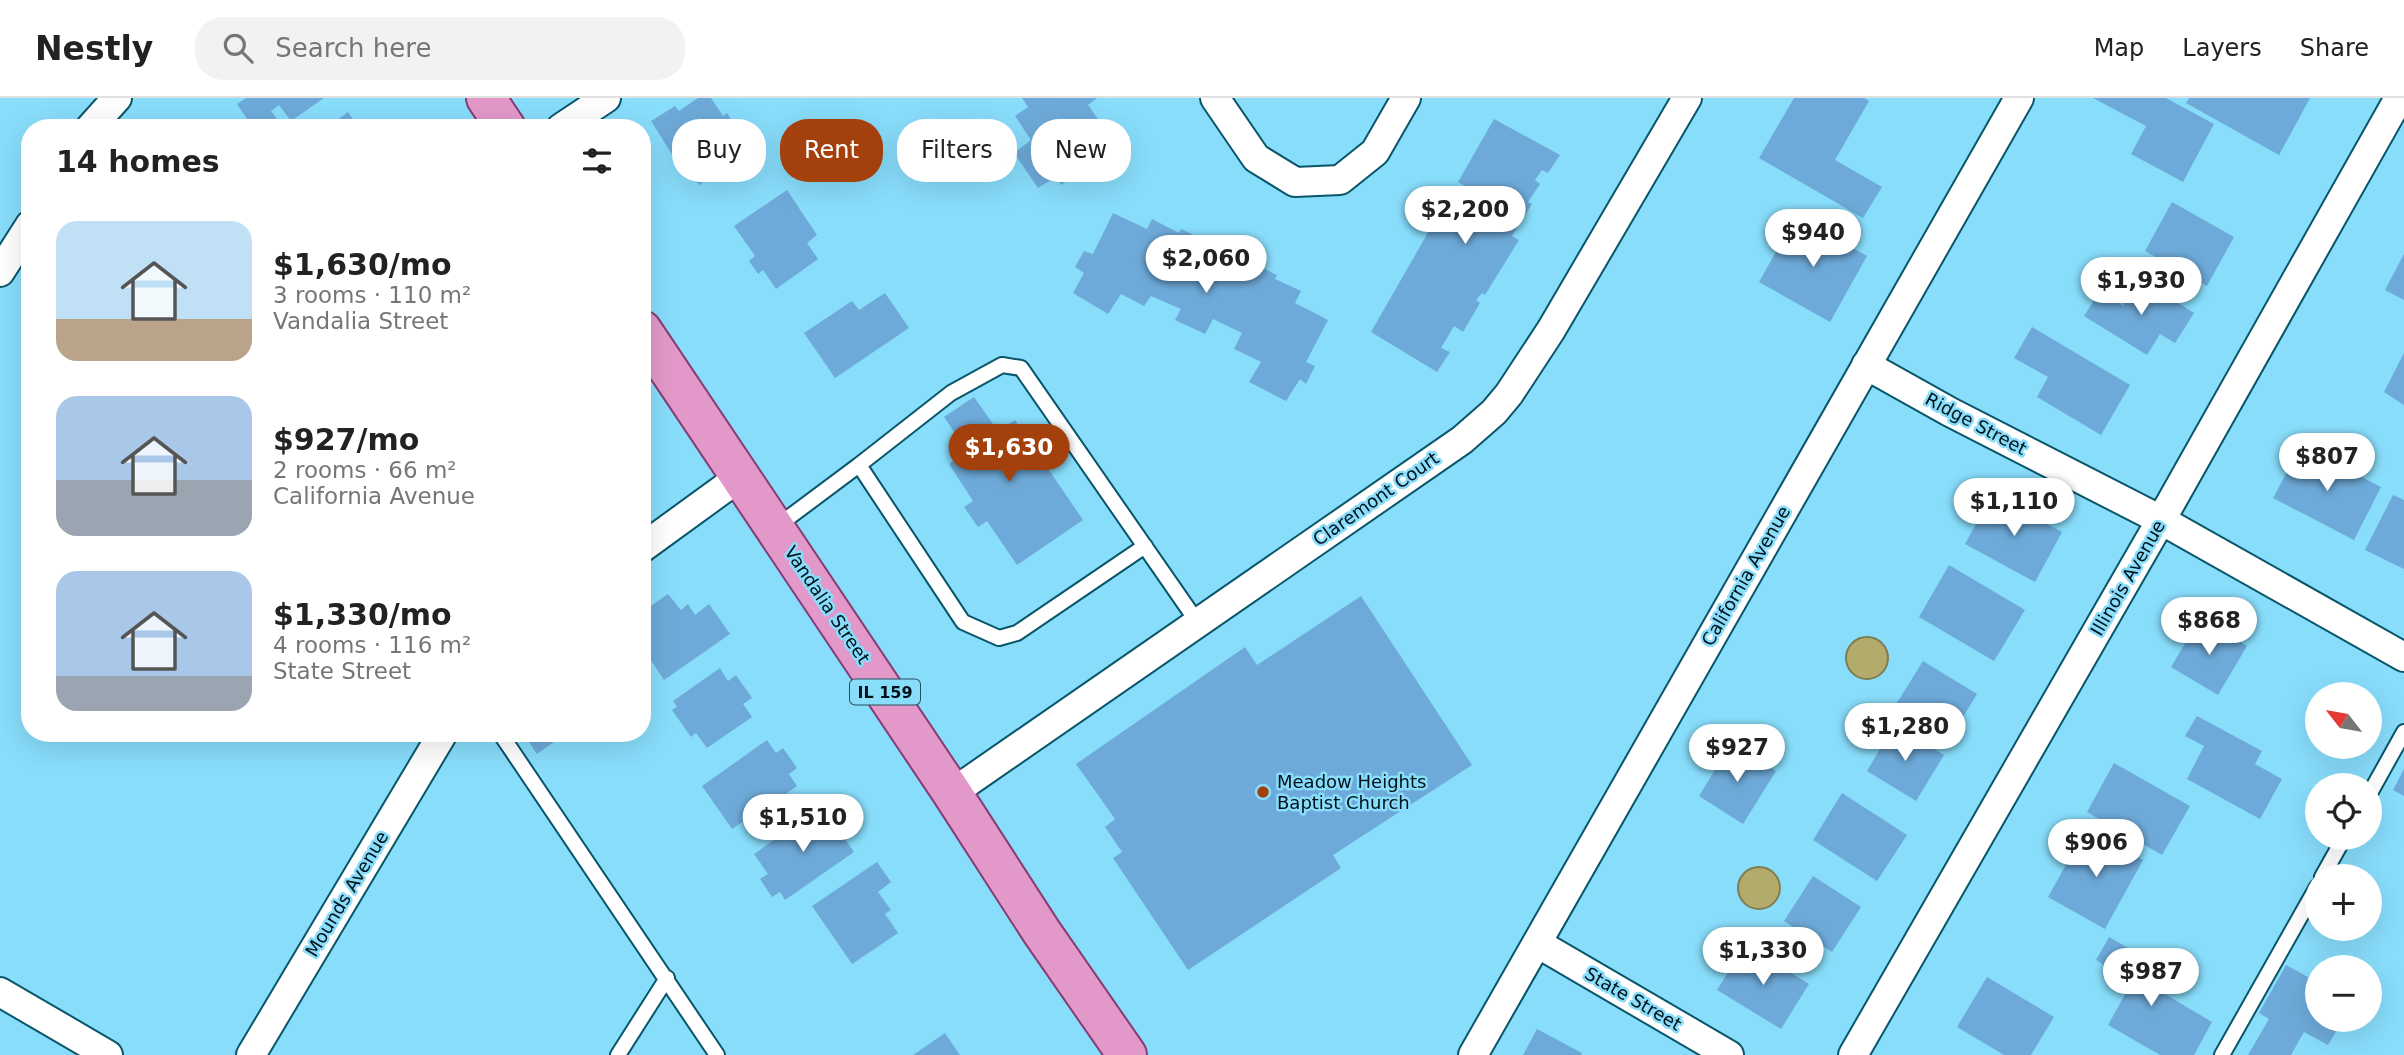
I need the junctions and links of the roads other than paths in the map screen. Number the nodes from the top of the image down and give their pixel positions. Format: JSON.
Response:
{"nodes":[{"id":1,"x":117,"y":98,"type":"edge"},
{"id":2,"x":485,"y":98,"type":"edge"},
{"id":3,"x":606,"y":98,"type":"edge"},
{"id":4,"x":1215,"y":98,"type":"edge"},
{"id":5,"x":1406,"y":98,"type":"edge"},
{"id":6,"x":1687,"y":98,"type":"edge"},
{"id":7,"x":2019,"y":98,"type":"edge"},
{"id":8,"x":2399,"y":98,"type":"edge"},
{"id":9,"x":98,"y":119,"type":"edge"},
{"id":10,"x":500,"y":119,"type":"edge"},
{"id":11,"x":574,"y":119,"type":"edge"},
{"id":12,"x":21,"y":239,"type":"edge"},
{"id":13,"x":0,"y":272,"type":"edge"},
{"id":14,"x":651,"y":343,"type":"edge"},
{"id":15,"x":1866,"y":365,"type":"junction"},
{"id":16,"x":859,"y":465,"type":"junction"},
{"id":17,"x":741,"y":476,"type":"junction"},
{"id":18,"x":2161,"y":520,"type":"junction"},
{"id":19,"x":775,"y":528,"type":"junction"},
{"id":20,"x":651,"y":541,"type":"edge"},
{"id":21,"x":1144,"y":546,"type":"junction"},
{"id":22,"x":1198,"y":623,"type":"junction"},
{"id":23,"x":2404,"y":657,"type":"edge"},
{"id":24,"x":2404,"y":732,"type":"edge"},
{"id":25,"x":438,"y":742,"type":"edge"},
{"id":26,"x":506,"y":742,"type":"edge"},
{"id":27,"x":2381,"y":773,"type":"edge"},
{"id":28,"x":952,"y":793,"type":"junction"},
{"id":29,"x":2305,"y":908,"type":"edge"},
{"id":30,"x":1537,"y":943,"type":"junction"},
{"id":31,"x":667,"y":978,"type":"junction"},
{"id":32,"x":0,"y":992,"type":"edge"},
{"id":33,"x":108,"y":1055,"type":"edge"},
{"id":34,"x":251,"y":1055,"type":"edge"},
{"id":35,"x":618,"y":1055,"type":"edge"},
{"id":36,"x":717,"y":1055,"type":"edge"},
{"id":37,"x":1127,"y":1055,"type":"edge"},
{"id":38,"x":1474,"y":1055,"type":"edge"},
{"id":39,"x":1729,"y":1055,"type":"edge"},
{"id":40,"x":1853,"y":1055,"type":"edge"},
{"id":41,"x":2222,"y":1055,"type":"edge"}],
"edges":[{"from":1,"to":9,"type":"street"},
{"from":2,"to":10,"type":"main road"},
{"from":3,"to":11,"type":"street"},
{"from":4,"to":5,"type":"street"},
{"from":6,"to":22,"type":"street","name":"Claremont Court"},
{"from":7,"to":15,"type":"street","name":"California Avenue"},
{"from":8,"to":18,"type":"street","name":"Illinois Avenue"},
{"from":12,"to":13,"type":"street"},
{"from":14,"to":17,"type":"main road","name":"Vandalia Street","number":"IL 159"},
{"from":15,"to":18,"type":"street","name":"Ridge Street"},
{"from":15,"to":30,"type":"street","name":"California Avenue"},
{"from":16,"to":19,"type":"lane"},
{"from":16,"to":21,"type":"lane"},
{"from":16,"to":21,"type":"lane"},
{"from":17,"to":19,"type":"main road","name":"Vandalia Street","number":"IL 159"},
{"from":17,"to":20,"type":"street"},
{"from":18,"to":23,"type":"street","name":"Ridge Street"},
{"from":18,"to":40,"type":"street","name":"Illinois Avenue"},
{"from":19,"to":28,"type":"main road","name":"Vandalia Street","number":"IL 159"},
{"from":21,"to":22,"type":"lane"},
{"from":22,"to":28,"type":"street","name":"Claremont Court"},
{"from":24,"to":27,"type":"lane"},
{"from":25,"to":34,"type":"street","name":"Mounds Avenue"},
{"from":26,"to":31,"type":"lane"},
{"from":28,"to":37,"type":"main road","name":"Vandalia Street","number":"IL 159"},
{"from":29,"to":41,"type":"lane"},
{"from":30,"to":38,"type":"street","name":"California Avenue"},
{"from":30,"to":39,"type":"street","name":"State Street"},
{"from":31,"to":35,"type":"lane"},
{"from":31,"to":36,"type":"lane"},
{"from":32,"to":33,"type":"street"}]}
